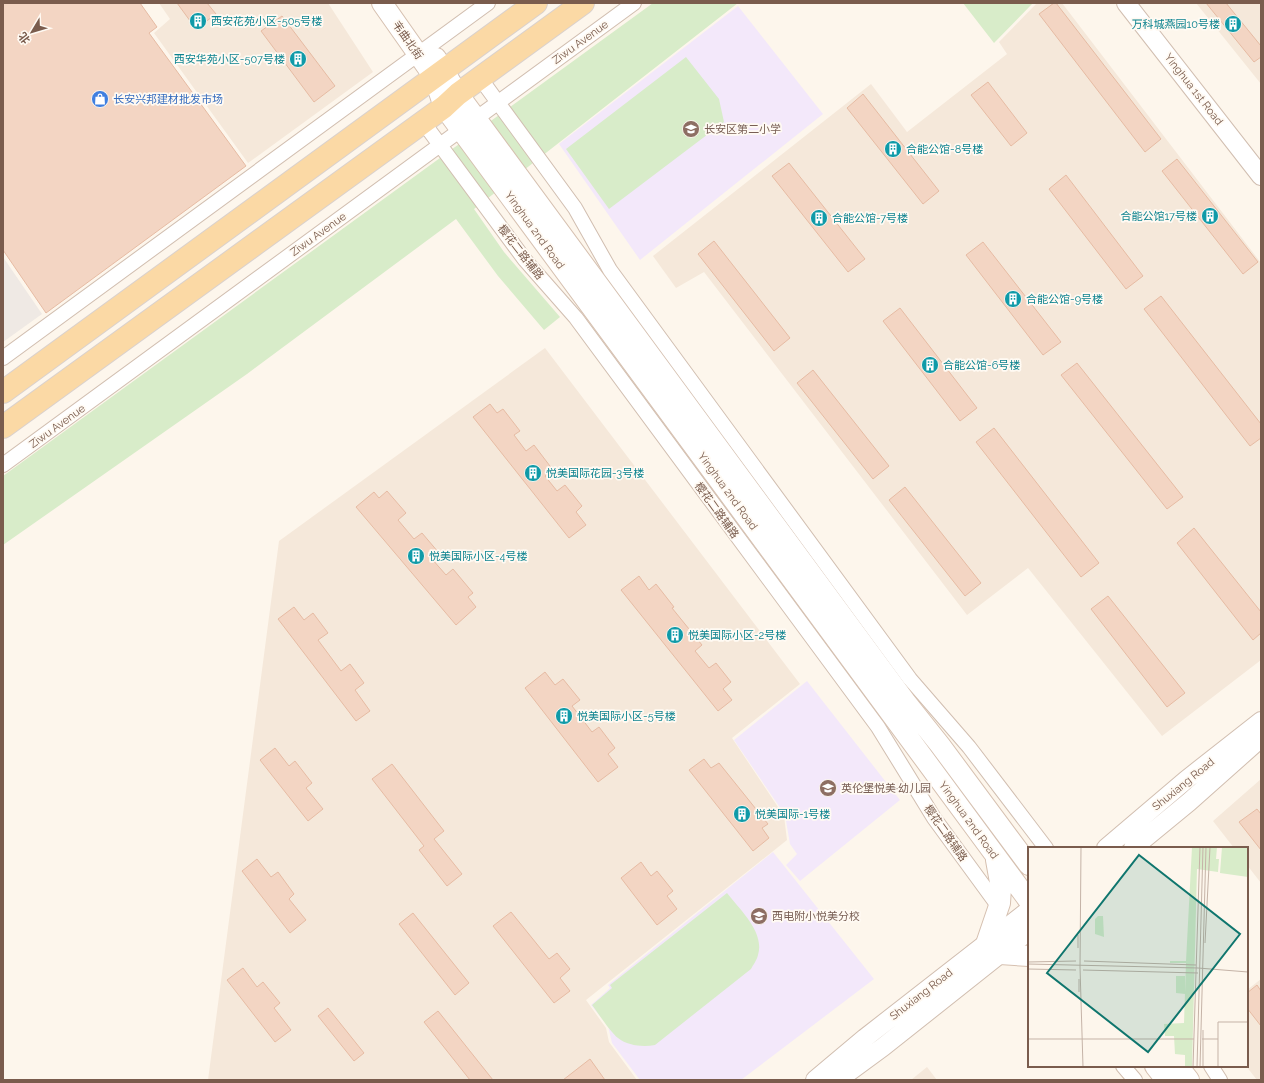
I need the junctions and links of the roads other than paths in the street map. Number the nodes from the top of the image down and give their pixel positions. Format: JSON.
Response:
{"nodes":[{"id":1,"x":382,"y":3,"type":"edge"},
{"id":2,"x":398,"y":3,"type":"edge"},
{"id":3,"x":488,"y":3,"type":"edge"},
{"id":4,"x":536,"y":3,"type":"edge"},
{"id":5,"x":584,"y":3,"type":"edge"},
{"id":6,"x":634,"y":3,"type":"edge"},
{"id":7,"x":1126,"y":3,"type":"edge"},
{"id":8,"x":423,"y":51,"type":"junction"},
{"id":9,"x":439,"y":74,"type":"junction"},
{"id":10,"x":480,"y":78,"type":"junction"},
{"id":11,"x":451,"y":100,"type":"junction"},
{"id":12,"x":498,"y":102,"type":"junction"},
{"id":13,"x":423,"y":122,"type":"junction"},
{"id":14,"x":468,"y":124,"type":"junction"},
{"id":15,"x":440,"y":144,"type":"junction"},
{"id":16,"x":1261,"y":176,"type":"edge"},
{"id":17,"x":3,"y":358,"type":"edge"},
{"id":18,"x":3,"y":392,"type":"edge"},
{"id":19,"x":3,"y":427,"type":"edge"},
{"id":20,"x":3,"y":465,"type":"edge"},
{"id":21,"x":1261,"y":721,"type":"edge"},
{"id":22,"x":1261,"y":738,"type":"edge"},
{"id":23,"x":1045,"y":847,"type":"edge"},
{"id":24,"x":1107,"y":847,"type":"edge"},
{"id":25,"x":1134,"y":847,"type":"edge"},
{"id":26,"x":1022,"y":849,"type":"edge"},
{"id":27,"x":995,"y":854,"type":"junction"},
{"id":28,"x":1028,"y":863,"type":"edge"},
{"id":29,"x":1028,"y":900,"type":"edge"},
{"id":30,"x":999,"y":907,"type":"junction"},
{"id":31,"x":1028,"y":911,"type":"edge"},
{"id":32,"x":1028,"y":932,"type":"edge"},
{"id":33,"x":993,"y":949,"type":"junction"},
{"id":34,"x":1028,"y":956,"type":"edge"},
{"id":35,"x":1124,"y":1067,"type":"edge"},
{"id":36,"x":1156,"y":1067,"type":"edge"},
{"id":37,"x":1179,"y":1067,"type":"edge"},
{"id":38,"x":1212,"y":1067,"type":"edge"},
{"id":39,"x":815,"y":1080,"type":"edge"},
{"id":40,"x":838,"y":1080,"type":"edge"},
{"id":41,"x":1135,"y":1080,"type":"edge"},
{"id":42,"x":1166,"y":1080,"type":"edge"},
{"id":43,"x":1189,"y":1080,"type":"edge"},
{"id":44,"x":1220,"y":1080,"type":"edge"}],
"edges":[{"from":1,"to":8,"type":"main road","name":"韦曲北街"},
{"from":2,"to":8,"type":"main road","name":"韦曲北街"},
{"from":3,"to":8,"type":"street"},
{"from":4,"to":9,"type":"main road"},
{"from":5,"to":10,"type":"main road"},
{"from":6,"to":12,"type":"street","name":"Ziwu Avenue"},
{"from":7,"to":16,"type":"street","name":"Yinghua 1st Road"},
{"from":8,"to":9,"type":"main road","name":"韦曲北街"},
{"from":8,"to":17,"type":"street"},
{"from":9,"to":11,"type":"main road","name":"Yinghua 2nd Road"},
{"from":9,"to":18,"type":"main road"},
{"from":10,"to":11,"type":"main road"},
{"from":10,"to":12,"type":"street"},
{"from":11,"to":13,"type":"main road"},
{"from":11,"to":14,"type":"main road","name":"Yinghua 2nd Road"},
{"from":12,"to":14,"type":"street","name":"Ziwu Avenue"},
{"from":12,"to":23,"type":"street"},
{"from":13,"to":15,"type":"street","name":"樱花二路辅路"},
{"from":13,"to":19,"type":"main road"},
{"from":14,"to":15,"type":"street","name":"Ziwu Avenue"},
{"from":14,"to":26,"type":"main road","name":"Yinghua 2nd Road"},
{"from":14,"to":27,"type":"main road","name":"Yinghua 2nd Road"},
{"from":15,"to":20,"type":"street","name":"Ziwu Avenue"},
{"from":15,"to":30,"type":"street","name":"樱花二路辅路"},
{"from":21,"to":24,"type":"street","name":"Shuxiang Road"},
{"from":22,"to":25,"type":"street","name":"Shuxiang Road"},
{"from":26,"to":28,"type":"main road","name":"Yinghua 2nd Road"},
{"from":27,"to":29,"type":"main road","name":"Yinghua 2nd Road"},
{"from":27,"to":30,"type":"main road"},
{"from":30,"to":33,"type":"main road"},
{"from":31,"to":33,"type":"street","name":"Shuxiang Road"},
{"from":32,"to":33,"type":"street","name":"Shuxiang Road"},
{"from":33,"to":34,"type":"main road"},
{"from":33,"to":39,"type":"street","name":"Shuxiang Road"},
{"from":33,"to":40,"type":"street","name":"Shuxiang Road"},
{"from":35,"to":41,"type":"street"},
{"from":36,"to":42,"type":"main road"},
{"from":37,"to":43,"type":"main road"},
{"from":38,"to":44,"type":"street"}]}
